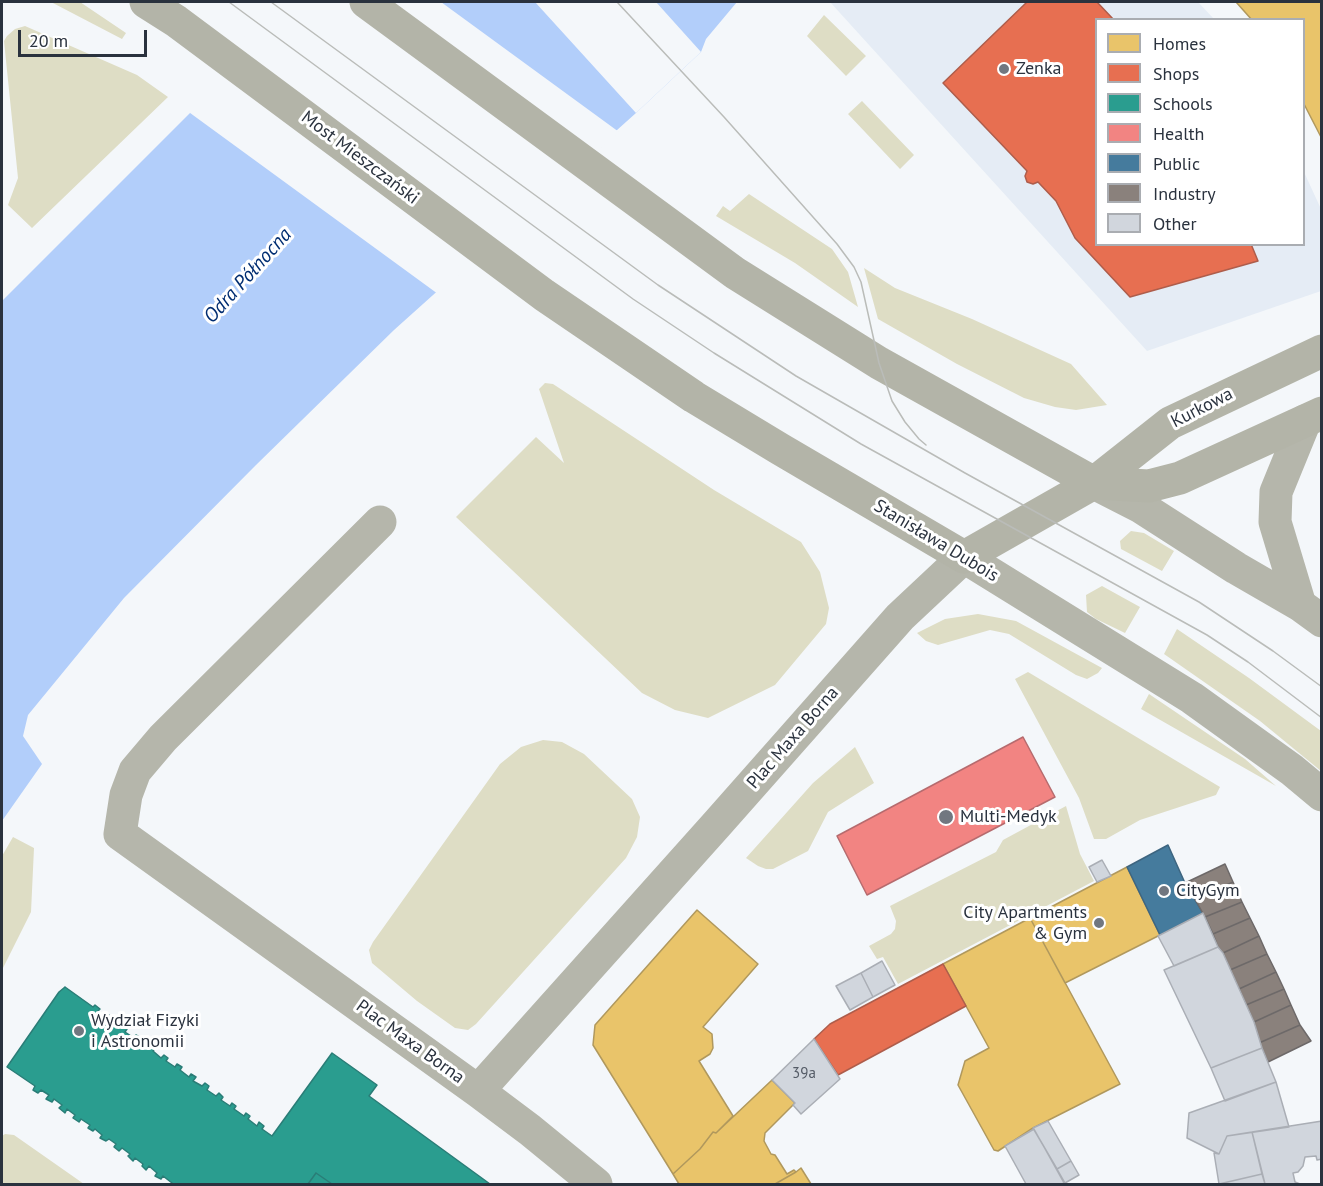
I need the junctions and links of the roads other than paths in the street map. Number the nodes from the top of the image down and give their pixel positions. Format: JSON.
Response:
{"nodes":[{"id":1,"x":146,"y":2,"type":"edge"},
{"id":2,"x":366,"y":2,"type":"edge"},
{"id":3,"x":544,"y":295,"type":"joint"},
{"id":4,"x":1322,"y":351,"type":"edge"},
{"id":5,"x":1313,"y":417,"type":"edge"},
{"id":6,"x":1094,"y":483,"type":"junction"},
{"id":7,"x":380,"y":522,"type":"dead end"},
{"id":8,"x":964,"y":557,"type":"junction"},
{"id":9,"x":1311,"y":613,"type":"edge"},
{"id":10,"x":1322,"y":795,"type":"edge"},
{"id":11,"x":478,"y":1091,"type":"junction"},
{"id":12,"x":596,"y":1185,"type":"edge"}],
"edges":[{"from":1,"to":3,"type":"main road","name":"Most Mieszczański"},
{"from":2,"to":6,"type":"main road"},
{"from":3,"to":8,"type":"main road","name":"Stanisława Dubois"},
{"from":4,"to":6,"type":"main road","name":"Kurkowa"},
{"from":5,"to":6,"type":"main road"},
{"from":5,"to":9,"type":"street"},
{"from":6,"to":8,"type":"main road","name":"Kurkowa"},
{"from":6,"to":9,"type":"street"},
{"from":7,"to":11,"type":"street","name":"Plac Maxa Borna"},
{"from":8,"to":10,"type":"street","name":"Stanisława Dubois"},
{"from":8,"to":11,"type":"street","name":"Plac Maxa Borna"},
{"from":11,"to":12,"type":"street"}]}
